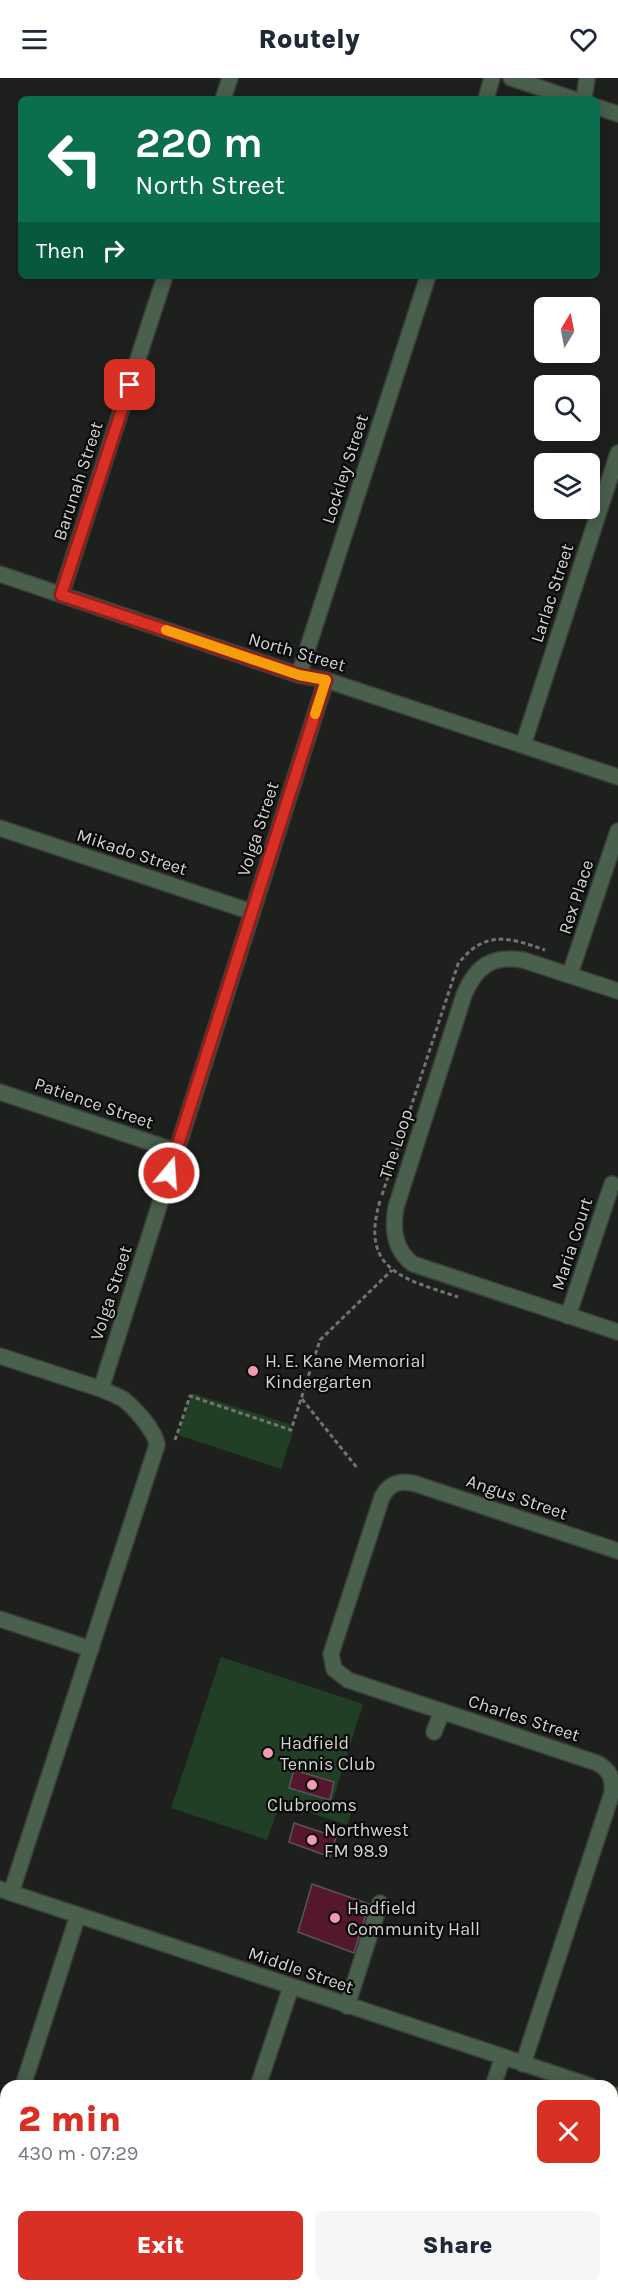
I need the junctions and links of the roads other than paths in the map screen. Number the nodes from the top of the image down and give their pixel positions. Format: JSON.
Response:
{"nodes":[{"id":1,"x":230,"y":78,"type":"edge"},
{"id":2,"x":492,"y":78,"type":"edge"},
{"id":3,"x":511,"y":78,"type":"edge"},
{"id":4,"x":587,"y":78,"type":"edge"},
{"id":5,"x":224,"y":96,"type":"edge"},
{"id":6,"x":487,"y":96,"type":"edge"},
{"id":7,"x":564,"y":96,"type":"edge"},
{"id":8,"x":584,"y":96,"type":"edge"},
{"id":9,"x":600,"y":108,"type":"edge"},
{"id":10,"x":618,"y":114,"type":"edge"},
{"id":11,"x":164,"y":279,"type":"edge"},
{"id":12,"x":427,"y":279,"type":"edge"},
{"id":13,"x":618,"y":453,"type":"edge"},
{"id":14,"x":0,"y":574,"type":"edge"},
{"id":15,"x":61,"y":595,"type":"junction"},
{"id":16,"x":299,"y":675,"type":"junction"},
{"id":17,"x":326,"y":680,"type":"junction"},
{"id":18,"x":523,"y":745,"type":"junction"},
{"id":19,"x":618,"y":777,"type":"edge"},
{"id":20,"x":0,"y":828,"type":"edge"},
{"id":21,"x":618,"y":831,"type":"edge"},
{"id":22,"x":252,"y":912,"type":"junction"},
{"id":23,"x":573,"y":967,"type":"junction"},
{"id":24,"x":618,"y":991,"type":"edge"},
{"id":25,"x":0,"y":1092,"type":"edge"},
{"id":26,"x":176,"y":1151,"type":"junction"},
{"id":27,"x":612,"y":1184,"type":"dead end"},
{"id":28,"x":568,"y":1316,"type":"junction"},
{"id":29,"x":618,"y":1332,"type":"edge"},
{"id":30,"x":0,"y":1356,"type":"edge"},
{"id":31,"x":101,"y":1389,"type":"junction"},
{"id":32,"x":403,"y":1481,"type":"joint"},
{"id":33,"x":618,"y":1551,"type":"edge"},
{"id":34,"x":0,"y":1619,"type":"edge"},
{"id":35,"x":91,"y":1649,"type":"junction"},
{"id":36,"x":442,"y":1711,"type":"junction"},
{"id":37,"x":434,"y":1732,"type":"dead end"},
{"id":38,"x":6,"y":1891,"type":"edge"},
{"id":39,"x":380,"y":1903,"type":"dead end"},
{"id":40,"x":78,"y":1915,"type":"junction"},
{"id":41,"x":291,"y":1987,"type":"junction"},
{"id":42,"x":347,"y":2006,"type":"junction"},
{"id":43,"x":503,"y":2057,"type":"junction"},
{"id":44,"x":524,"y":2064,"type":"junction"},
{"id":45,"x":25,"y":2080,"type":"edge"},
{"id":46,"x":260,"y":2080,"type":"edge"},
{"id":47,"x":495,"y":2080,"type":"edge"},
{"id":48,"x":573,"y":2080,"type":"edge"}],
"edges":[{"from":1,"to":5,"type":"street"},
{"from":2,"to":6,"type":"street"},
{"from":3,"to":7,"type":"street"},
{"from":4,"to":8,"type":"street"},
{"from":9,"to":10,"type":"street"},
{"from":11,"to":15,"type":"street","name":"Barunah Street"},
{"from":12,"to":16,"type":"street","name":"Lockley Street"},
{"from":13,"to":18,"type":"street","name":"Larlac Street"},
{"from":14,"to":15,"type":"street","name":"North Street"},
{"from":15,"to":16,"type":"street","name":"North Street"},
{"from":16,"to":17,"type":"street","name":"North Street"},
{"from":17,"to":18,"type":"street","name":"North Street"},
{"from":17,"to":22,"type":"street","name":"Volga Street"},
{"from":18,"to":19,"type":"street","name":"North Street"},
{"from":20,"to":22,"type":"street","name":"Mikado Street"},
{"from":21,"to":23,"type":"street","name":"Rex Place"},
{"from":22,"to":26,"type":"street","name":"Volga Street"},
{"from":23,"to":24,"type":"street","name":"The Loop"},
{"from":23,"to":28,"type":"street","name":"The Loop"},
{"from":25,"to":26,"type":"street","name":"Patience Street"},
{"from":26,"to":31,"type":"street","name":"Volga Street"},
{"from":27,"to":28,"type":"street","name":"Maria Court"},
{"from":28,"to":29,"type":"street","name":"The Loop"},
{"from":30,"to":31,"type":"street"},
{"from":31,"to":35,"type":"street"},
{"from":32,"to":33,"type":"street","name":"Angus Street"},
{"from":32,"to":36,"type":"street","name":"Charles Street"},
{"from":34,"to":35,"type":"street"},
{"from":35,"to":38,"type":"street"},
{"from":36,"to":37,"type":"street"},
{"from":36,"to":44,"type":"street","name":"Charles Street"},
{"from":38,"to":40,"type":"street","name":"Middle Street"},
{"from":39,"to":42,"type":"street"},
{"from":40,"to":41,"type":"street","name":"Middle Street"},
{"from":40,"to":45,"type":"street"},
{"from":41,"to":42,"type":"street","name":"Middle Street"},
{"from":41,"to":46,"type":"street"},
{"from":42,"to":43,"type":"street","name":"Middle Street"},
{"from":43,"to":44,"type":"street","name":"Middle Street"},
{"from":43,"to":47,"type":"street"},
{"from":44,"to":48,"type":"street","name":"Middle Street"}]}
